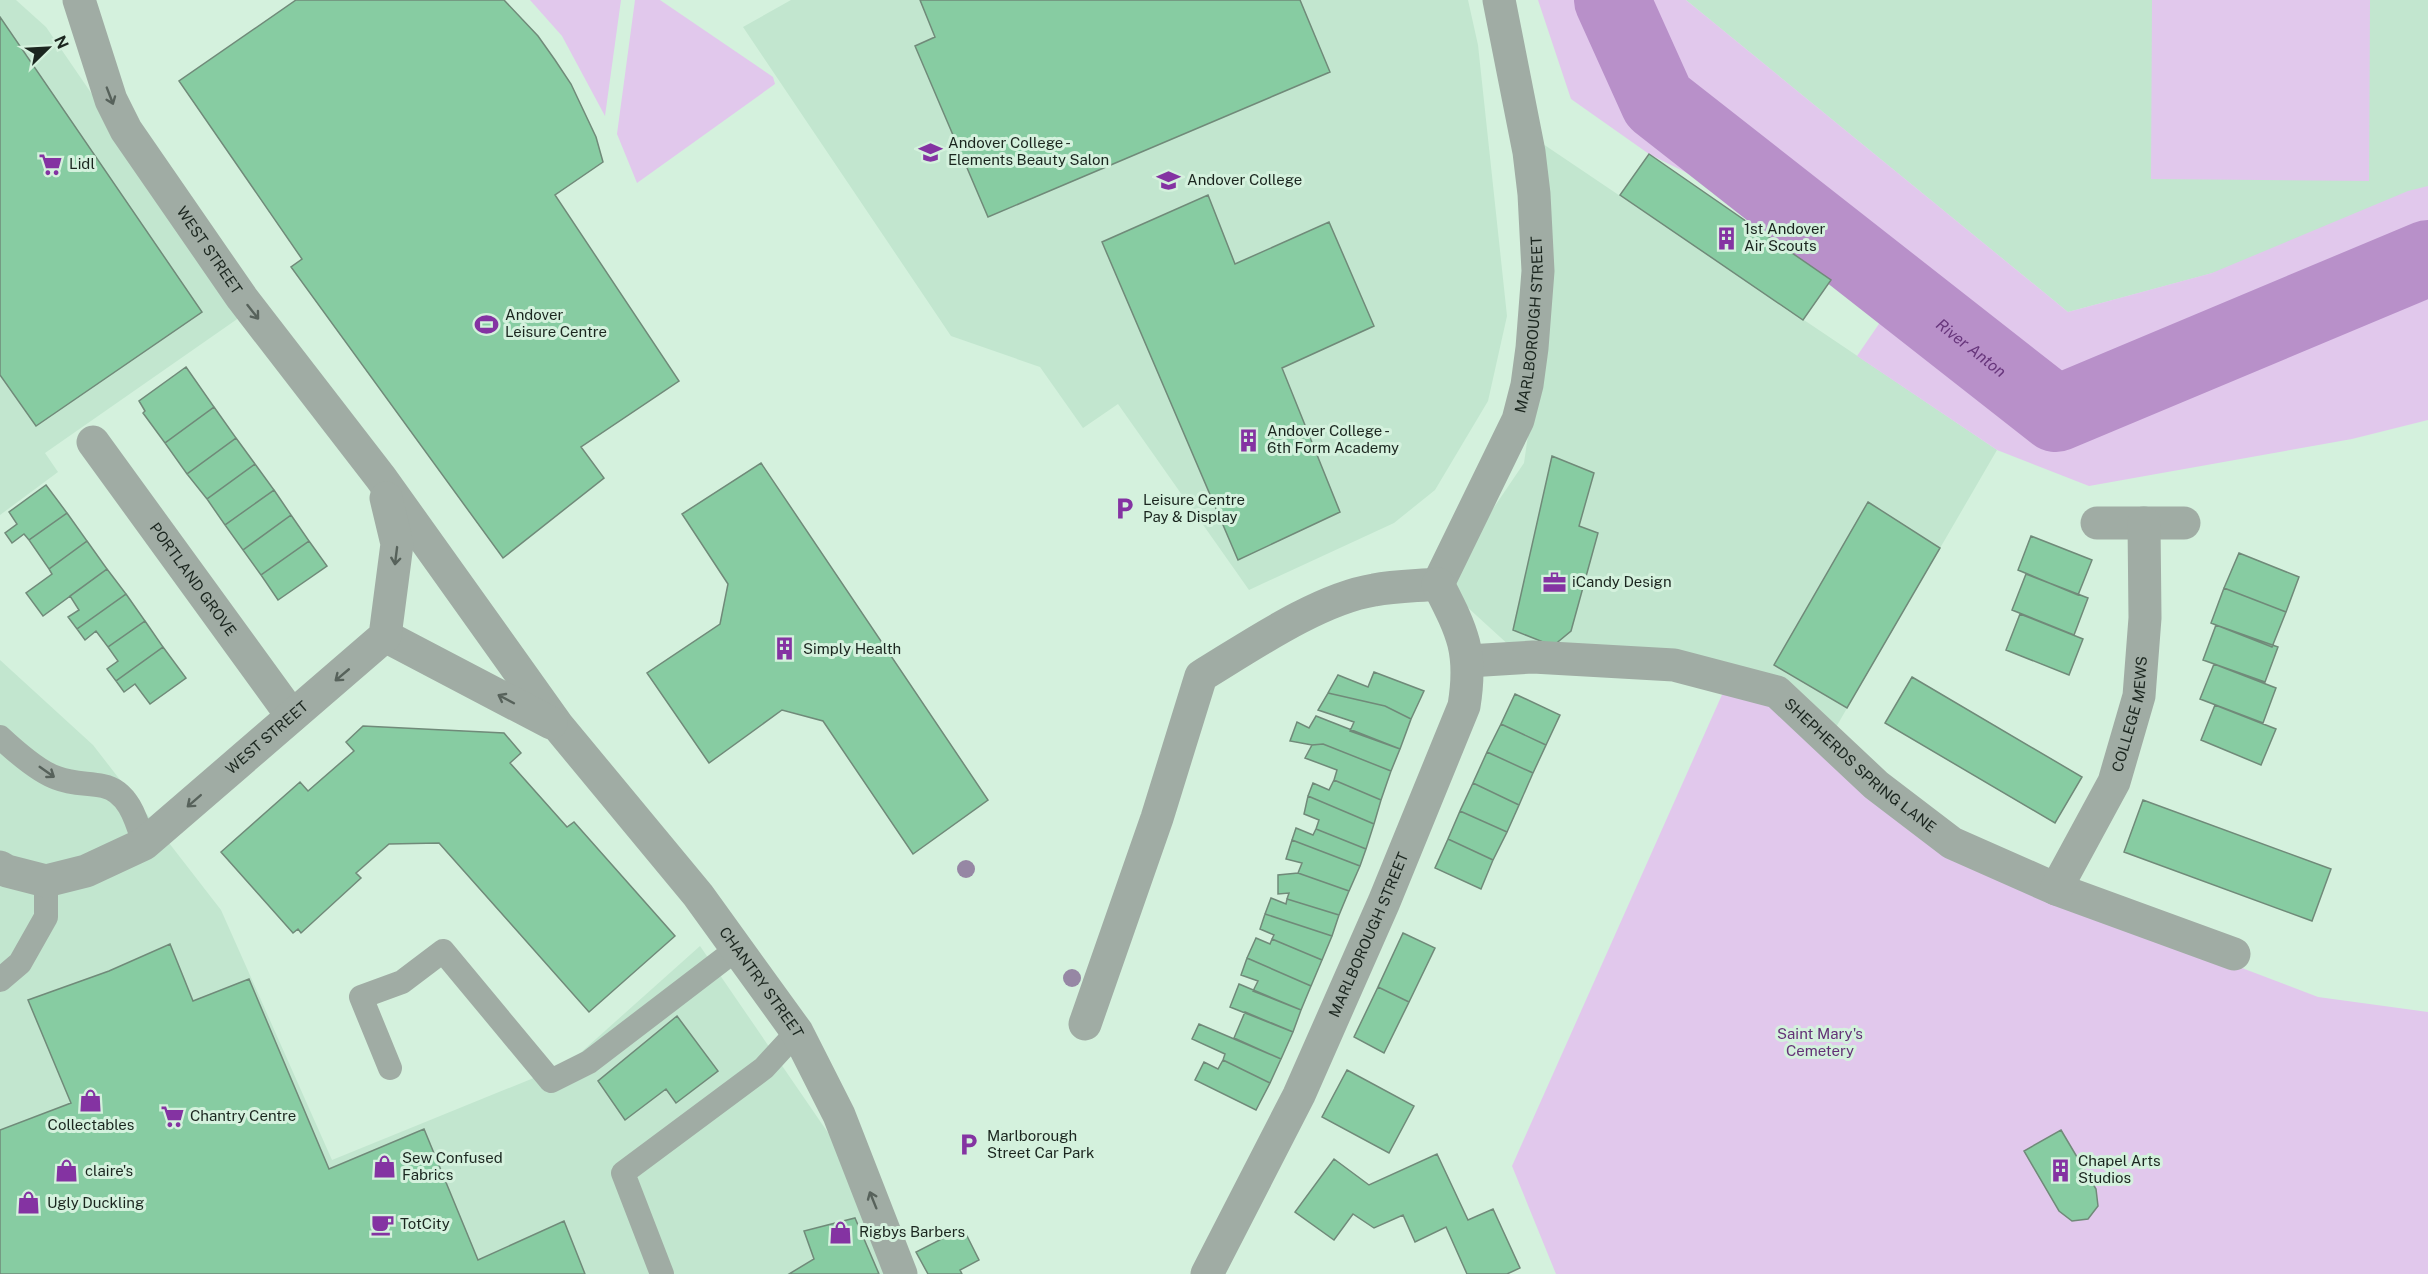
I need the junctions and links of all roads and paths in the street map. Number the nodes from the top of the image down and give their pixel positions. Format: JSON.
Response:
{"nodes":[{"id":1,"x":79,"y":0,"type":"edge"},
{"id":2,"x":1499,"y":0,"type":"edge"},
{"id":3,"x":93,"y":442,"type":"dead end"},
{"id":4,"x":381,"y":478,"type":"junction"},
{"id":5,"x":2184,"y":523,"type":"dead end"},
{"id":6,"x":2097,"y":524,"type":"dead end"},
{"id":7,"x":2145,"y":524,"type":"junction"},
{"id":8,"x":1438,"y":584,"type":"junction"},
{"id":9,"x":457,"y":587,"type":"joint"},
{"id":10,"x":386,"y":636,"type":"junction"},
{"id":11,"x":1468,"y":661,"type":"junction"},
{"id":12,"x":292,"y":716,"type":"junction"},
{"id":13,"x":558,"y":726,"type":"junction"},
{"id":14,"x":0,"y":737,"type":"edge"},
{"id":15,"x":144,"y":844,"type":"junction"},
{"id":16,"x":0,"y":867,"type":"edge"},
{"id":17,"x":46,"y":881,"type":"junction"},
{"id":18,"x":2056,"y":889,"type":"junction"},
{"id":19,"x":738,"y":948,"type":"junction"},
{"id":20,"x":2234,"y":954,"type":"dead end"},
{"id":21,"x":0,"y":980,"type":"edge"},
{"id":22,"x":1085,"y":1024,"type":"dead end"},
{"id":23,"x":797,"y":1032,"type":"junction"},
{"id":24,"x":390,"y":1068,"type":"dead end"},
{"id":25,"x":662,"y":1274,"type":"edge"},
{"id":26,"x":901,"y":1274,"type":"edge"},
{"id":27,"x":1207,"y":1274,"type":"edge"}],
"edges":[{"from":1,"to":4,"type":"street","name":"WEST STREET","one_way":true},
{"from":2,"to":8,"type":"street","name":"MARLBOROUGH STREET"},
{"from":3,"to":12,"type":"street","name":"PORTLAND GROVE"},
{"from":4,"to":9,"type":"street","name":"WEST STREET"},
{"from":4,"to":10,"type":"street","name":"WEST STREET","one_way":true},
{"from":5,"to":7,"type":"street"},
{"from":6,"to":7,"type":"street"},
{"from":7,"to":18,"type":"street","name":"COLLEGE MEWS"},
{"from":8,"to":11,"type":"street","name":"MARLBOROUGH STREET"},
{"from":8,"to":22,"type":"street"},
{"from":9,"to":13,"type":"street","name":"CHANTRY STREET"},
{"from":10,"to":12,"type":"street","name":"WEST STREET","one_way":true},
{"from":13,"to":10,"type":"street","name":"CHANTRY STREET","one_way":true},
{"from":11,"to":18,"type":"street","name":"SHEPHERDS SPRING LANE"},
{"from":11,"to":27,"type":"street","name":"MARLBOROUGH STREET"},
{"from":12,"to":15,"type":"street","name":"WEST STREET","one_way":true},
{"from":13,"to":19,"type":"street","name":"CHANTRY STREET"},
{"from":14,"to":15,"type":"lane","one_way":true},
{"from":15,"to":17,"type":"street","name":"WEST STREET"},
{"from":16,"to":17,"type":"street","name":"WEST STREET"},
{"from":17,"to":21,"type":"lane"},
{"from":18,"to":20,"type":"street","name":"SHEPHERDS SPRING LANE"},
{"from":19,"to":23,"type":"street","name":"CHANTRY STREET"},
{"from":19,"to":24,"type":"lane"},
{"from":23,"to":25,"type":"lane"},
{"from":26,"to":23,"type":"street","name":"CHANTRY STREET","one_way":true}]}
